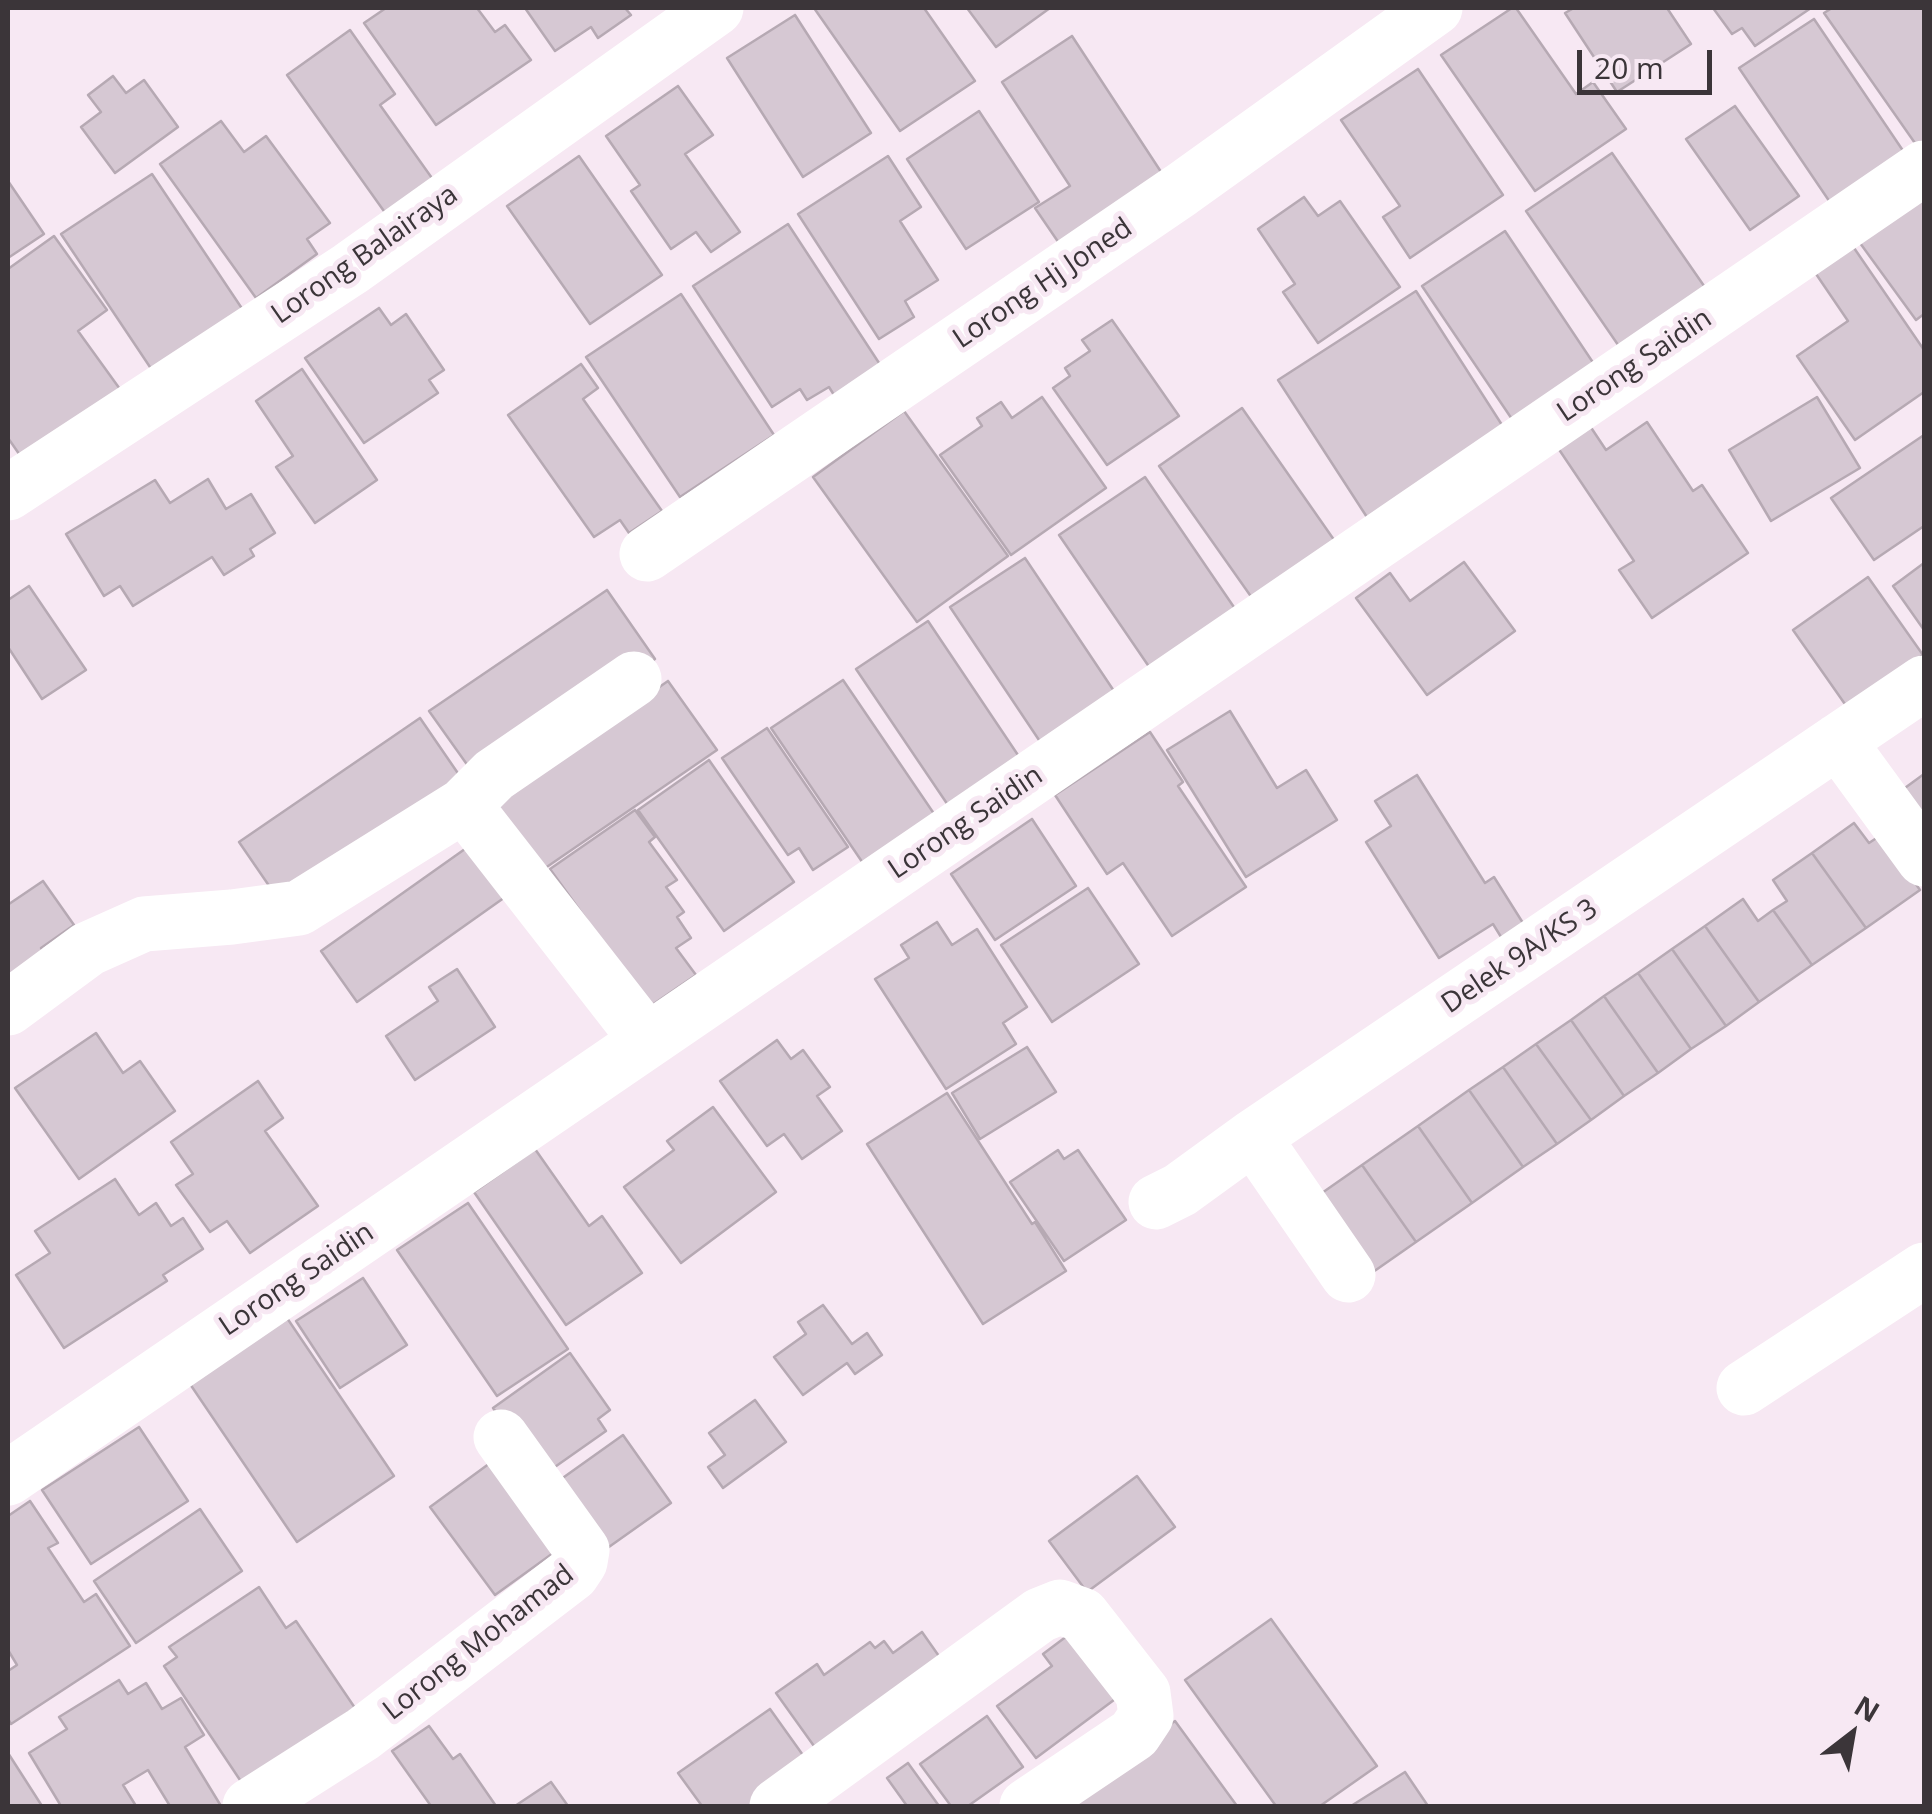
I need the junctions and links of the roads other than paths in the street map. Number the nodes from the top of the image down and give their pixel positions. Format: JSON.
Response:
{"nodes":[{"id":1,"x":716,"y":8,"type":"edge"},
{"id":2,"x":1435,"y":8,"type":"edge"},
{"id":3,"x":1924,"y":168,"type":"edge"},
{"id":4,"x":8,"y":493,"type":"edge"},
{"id":5,"x":647,"y":554,"type":"dead end"},
{"id":6,"x":634,"y":679,"type":"dead end"},
{"id":7,"x":1924,"y":683,"type":"edge"},
{"id":8,"x":1838,"y":741,"type":"junction"},
{"id":9,"x":464,"y":806,"type":"junction"},
{"id":10,"x":1924,"y":860,"type":"edge"},
{"id":11,"x":8,"y":1008,"type":"edge"},
{"id":12,"x":648,"y":1040,"type":"junction"},
{"id":13,"x":1253,"y":1137,"type":"junction"},
{"id":14,"x":1156,"y":1202,"type":"dead end"},
{"id":15,"x":1924,"y":1270,"type":"edge"},
{"id":16,"x":1348,"y":1275,"type":"dead end"},
{"id":17,"x":1744,"y":1388,"type":"dead end"},
{"id":18,"x":500,"y":1437,"type":"dead end"},
{"id":19,"x":8,"y":1478,"type":"edge"},
{"id":20,"x":250,"y":1806,"type":"edge"},
{"id":21,"x":778,"y":1806,"type":"edge"},
{"id":22,"x":1027,"y":1806,"type":"edge"}],
"edges":[{"from":1,"to":4,"type":"street","name":"Lorong Balairaya"},
{"from":2,"to":5,"type":"street","name":"Lorong Hj Joned"},
{"from":3,"to":12,"type":"street","name":"Lorong Saidin"},
{"from":6,"to":9,"type":"street"},
{"from":7,"to":8,"type":"street","name":"Delek 9A/KS 3"},
{"from":8,"to":10,"type":"street"},
{"from":8,"to":13,"type":"street","name":"Delek 9A/KS 3"},
{"from":9,"to":11,"type":"street"},
{"from":9,"to":12,"type":"street"},
{"from":12,"to":19,"type":"street","name":"Lorong Saidin"},
{"from":13,"to":14,"type":"street","name":"Delek 9A/KS 3"},
{"from":13,"to":16,"type":"street"},
{"from":15,"to":17,"type":"street"},
{"from":18,"to":20,"type":"street","name":"Lorong Mohamad"},
{"from":21,"to":22,"type":"street"}]}
